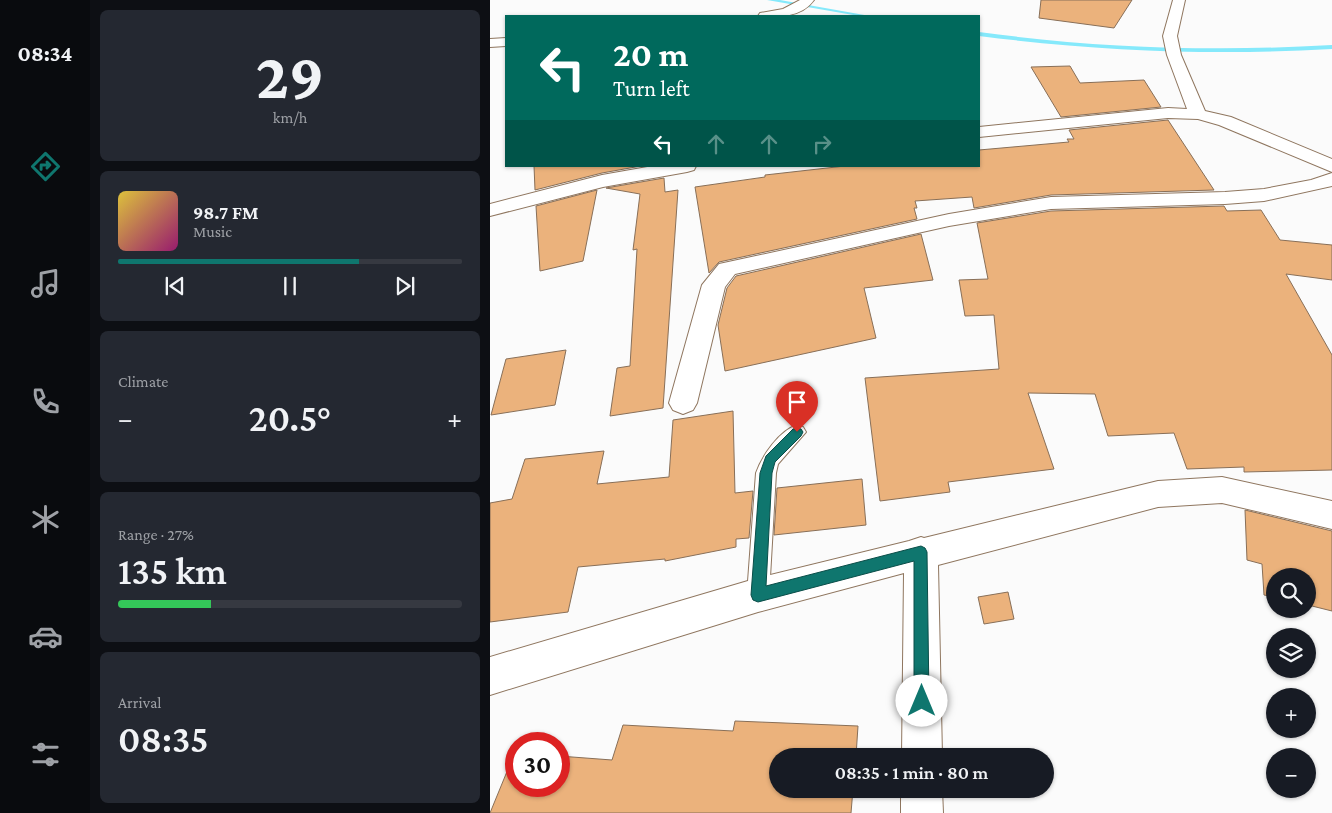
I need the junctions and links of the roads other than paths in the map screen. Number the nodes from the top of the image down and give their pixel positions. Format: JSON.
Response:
{"nodes":[{"id":1,"x":1178,"y":0,"type":"edge"},
{"id":2,"x":803,"y":4,"type":"edge"},
{"id":3,"x":775,"y":15,"type":"edge"},
{"id":4,"x":505,"y":42,"type":"edge"},
{"id":5,"x":490,"y":44,"type":"edge"},
{"id":6,"x":1198,"y":114,"type":"junction"},
{"id":7,"x":980,"y":132,"type":"edge"},
{"id":8,"x":1332,"y":166,"type":"edge"},
{"id":9,"x":681,"y":167,"type":"edge"},
{"id":10,"x":1332,"y":179,"type":"edge"},
{"id":11,"x":490,"y":210,"type":"edge"},
{"id":12,"x":683,"y":403,"type":"dead end"},
{"id":13,"x":797,"y":432,"type":"dead end"},
{"id":14,"x":1332,"y":515,"type":"edge"},
{"id":15,"x":921,"y":552,"type":"junction"},
{"id":16,"x":758,"y":595,"type":"junction"},
{"id":17,"x":490,"y":676,"type":"edge"},
{"id":18,"x":922,"y":748,"type":"edge"},
{"id":19,"x":922,"y":798,"type":"edge"},
{"id":20,"x":922,"y":813,"type":"edge"}],
"edges":[{"from":1,"to":6,"type":"street"},
{"from":2,"to":3,"type":"street"},
{"from":4,"to":5,"type":"street"},
{"from":6,"to":7,"type":"street"},
{"from":6,"to":8,"type":"street"},
{"from":9,"to":11,"type":"street"},
{"from":10,"to":12,"type":"street"},
{"from":13,"to":16,"type":"lane"},
{"from":14,"to":15,"type":"street"},
{"from":15,"to":16,"type":"street"},
{"from":15,"to":18,"type":"street"},
{"from":16,"to":17,"type":"street"},
{"from":19,"to":20,"type":"street"}]}
